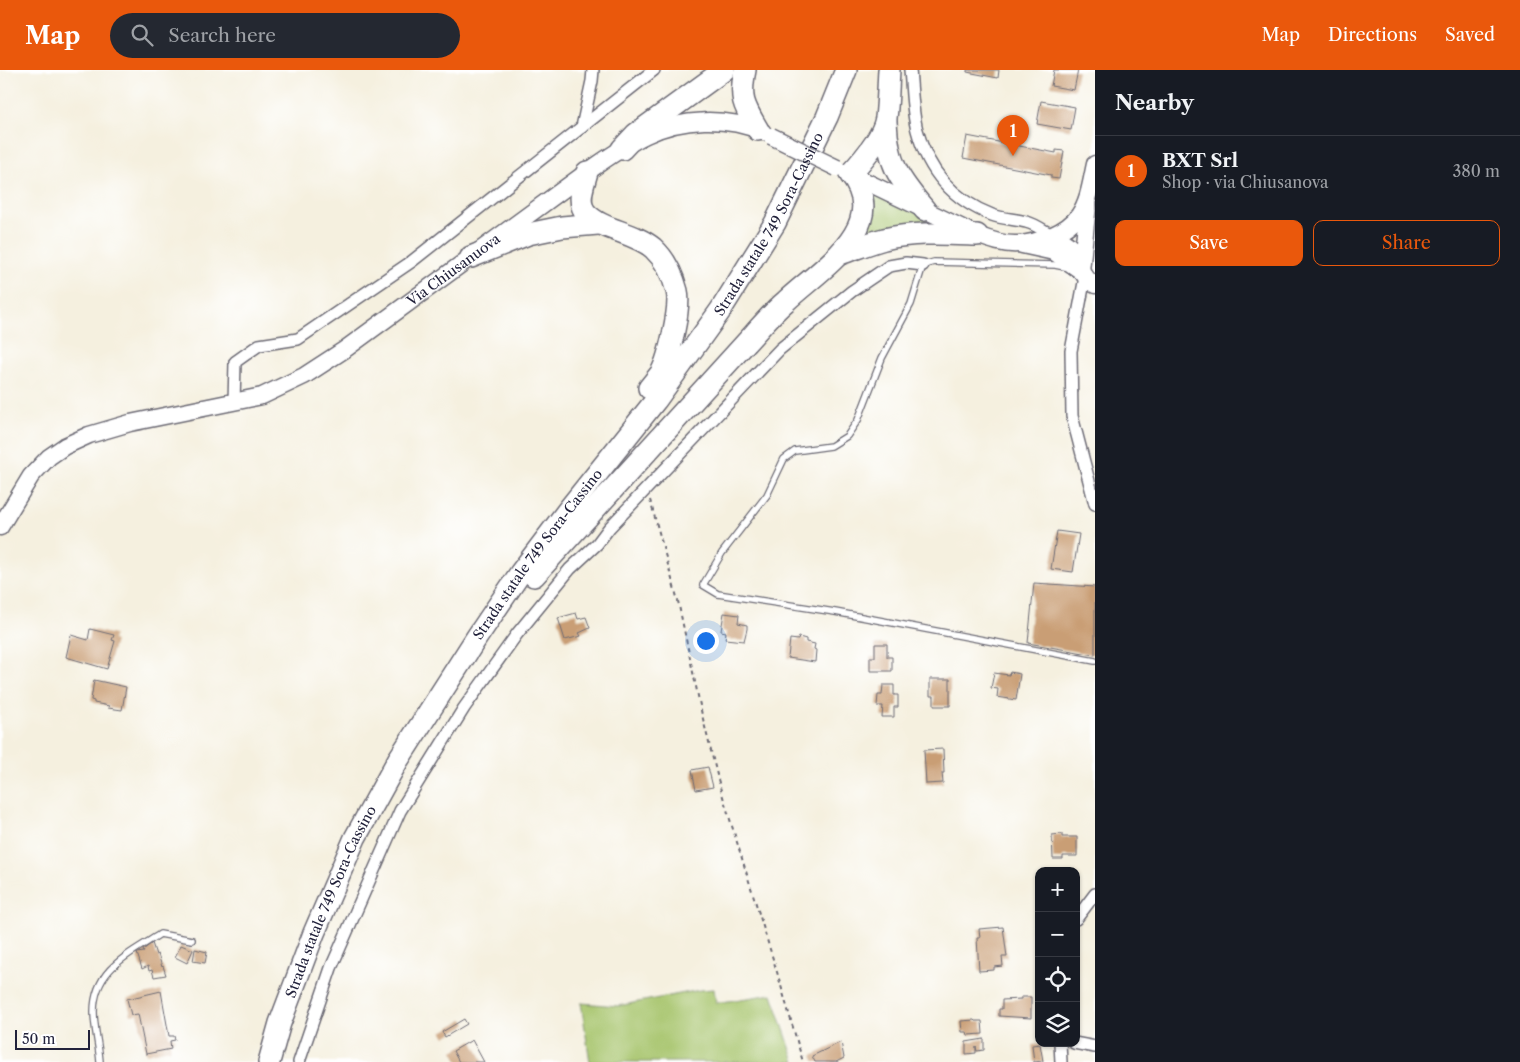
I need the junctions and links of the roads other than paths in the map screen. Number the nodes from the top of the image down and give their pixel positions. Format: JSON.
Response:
{"nodes":[{"id":1,"x":593,"y":70,"type":"edge"},
{"id":2,"x":654,"y":70,"type":"edge"},
{"id":3,"x":724,"y":70,"type":"edge"},
{"id":4,"x":745,"y":70,"type":"edge"},
{"id":5,"x":846,"y":70,"type":"edge"},
{"id":6,"x":888,"y":70,"type":"edge"},
{"id":7,"x":910,"y":70,"type":"edge"},
{"id":8,"x":886,"y":120,"type":"junction"},
{"id":9,"x":582,"y":127,"type":"junction"},
{"id":10,"x":765,"y":133,"type":"junction"},
{"id":11,"x":622,"y":148,"type":"junction"},
{"id":12,"x":1095,"y":164,"type":"edge"},
{"id":13,"x":844,"y":171,"type":"junction"},
{"id":14,"x":587,"y":172,"type":"junction"},
{"id":15,"x":1089,"y":195,"type":"junction"},
{"id":16,"x":925,"y":210,"type":"junction"},
{"id":17,"x":598,"y":224,"type":"junction"},
{"id":18,"x":977,"y":235,"type":"junction"},
{"id":19,"x":1052,"y":236,"type":"junction"},
{"id":20,"x":1018,"y":244,"type":"junction"},
{"id":21,"x":840,"y":254,"type":"junction"},
{"id":22,"x":470,"y":257,"type":"junction"},
{"id":23,"x":923,"y":265,"type":"junction"},
{"id":24,"x":1087,"y":278,"type":"edge"},
{"id":25,"x":234,"y":403,"type":"junction"},
{"id":26,"x":1095,"y":504,"type":"edge"},
{"id":27,"x":0,"y":527,"type":"edge"},
{"id":28,"x":521,"y":572,"type":"junction"},
{"id":29,"x":1095,"y":661,"type":"edge"},
{"id":30,"x":446,"y":684,"type":"junction"},
{"id":31,"x":1095,"y":894,"type":"edge"},
{"id":32,"x":1080,"y":914,"type":"edge"},
{"id":33,"x":192,"y":940,"type":"dead end"},
{"id":34,"x":1080,"y":1044,"type":"edge"},
{"id":35,"x":1060,"y":1047,"type":"edge"},
{"id":36,"x":1095,"y":1047,"type":"edge"},
{"id":37,"x":100,"y":1062,"type":"edge"},
{"id":38,"x":269,"y":1062,"type":"edge"},
{"id":39,"x":299,"y":1062,"type":"edge"},
{"id":40,"x":1060,"y":1062,"type":"edge"}],
"edges":[{"from":1,"to":9,"type":"street"},
{"from":2,"to":9,"type":"street"},
{"from":3,"to":11,"type":"highway"},
{"from":4,"to":10,"type":"highway"},
{"from":5,"to":28,"type":"highway","name":"Strada statale 749 Sora-Cassino"},
{"from":6,"to":8,"type":"highway"},
{"from":7,"to":19,"type":"street"},
{"from":8,"to":13,"type":"highway"},
{"from":8,"to":16,"type":"highway"},
{"from":9,"to":25,"type":"street"},
{"from":10,"to":11,"type":"street","name":"Via Chiusanuova"},
{"from":10,"to":13,"type":"street","name":"Via Chiusanuova","bridge":true},
{"from":11,"to":14,"type":"street","name":"Via Chiusanuova"},
{"from":12,"to":15,"type":"street"},
{"from":13,"to":16,"type":"street","name":"Via Chiusanuova"},
{"from":13,"to":21,"type":"highway"},
{"from":14,"to":17,"type":"highway"},
{"from":14,"to":22,"type":"street","name":"Via Chiusanuova"},
{"from":15,"to":19,"type":"street"},
{"from":15,"to":24,"type":"street"},
{"from":16,"to":18,"type":"street","name":"Via Chiusanuova"},
{"from":17,"to":22,"type":"highway"},
{"from":17,"to":28,"type":"highway"},
{"from":18,"to":20,"type":"street","name":"Via Chiusanuova"},
{"from":18,"to":21,"type":"highway"},
{"from":19,"to":20,"type":"street"},
{"from":19,"to":24,"type":"street"},
{"from":20,"to":24,"type":"street"},
{"from":21,"to":30,"type":"highway"},
{"from":22,"to":25,"type":"street","name":"Via Chiusanuova"},
{"from":23,"to":24,"type":"lane"},
{"from":23,"to":29,"type":"lane"},
{"from":23,"to":39,"type":"street"},
{"from":24,"to":26,"type":"street"},
{"from":25,"to":27,"type":"street","name":"Via Chiusanuova"},
{"from":28,"to":30,"type":"highway","name":"Strada statale 749 Sora-Cassino"},
{"from":30,"to":38,"type":"highway","name":"Strada statale 749 Sora-Cassino"},
{"from":31,"to":32,"type":"street"},
{"from":33,"to":37,"type":"lane"},
{"from":34,"to":36,"type":"street"},
{"from":35,"to":40,"type":"street"}]}
